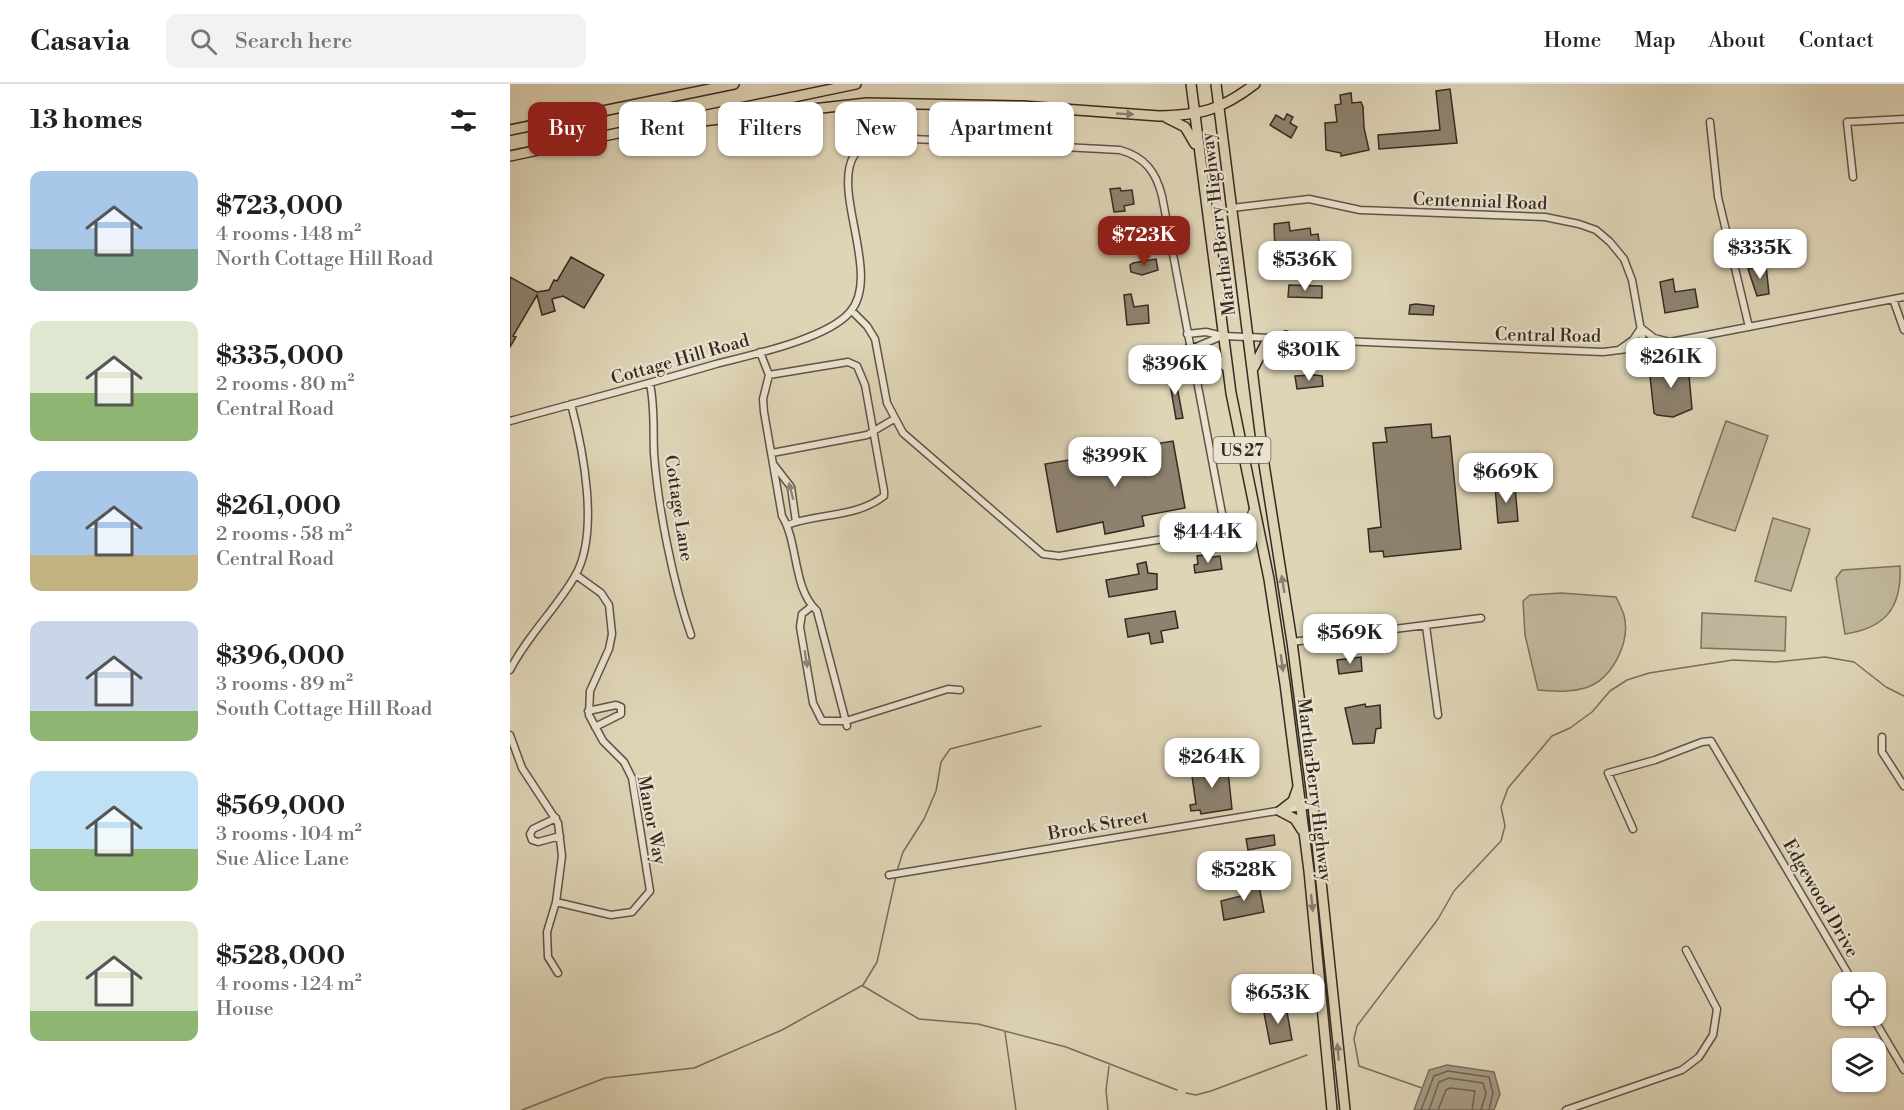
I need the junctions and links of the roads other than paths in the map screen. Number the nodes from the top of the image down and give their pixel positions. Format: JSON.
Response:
{"nodes":[{"id":1,"x":734,"y":84,"type":"edge"},
{"id":2,"x":856,"y":84,"type":"edge"},
{"id":3,"x":1191,"y":84,"type":"edge"},
{"id":4,"x":1216,"y":84,"type":"edge"},
{"id":5,"x":1255,"y":84,"type":"edge"},
{"id":6,"x":1220,"y":108,"type":"junction"},
{"id":7,"x":706,"y":115,"type":"edge"},
{"id":8,"x":1194,"y":115,"type":"junction"},
{"id":9,"x":1159,"y":116,"type":"junction"},
{"id":10,"x":1904,"y":119,"type":"edge"},
{"id":11,"x":706,"y":121,"type":"edge"},
{"id":12,"x":1710,"y":122,"type":"dead end"},
{"id":13,"x":510,"y":130,"type":"edge"},
{"id":14,"x":619,"y":133,"type":"edge"},
{"id":15,"x":1198,"y":151,"type":"junction"},
{"id":16,"x":510,"y":156,"type":"edge"},
{"id":17,"x":1853,"y":177,"type":"dead end"},
{"id":18,"x":1232,"y":208,"type":"junction"},
{"id":19,"x":1904,"y":297,"type":"edge"},
{"id":20,"x":1893,"y":299,"type":"junction"},
{"id":21,"x":852,"y":311,"type":"junction"},
{"id":22,"x":1749,"y":327,"type":"junction"},
{"id":23,"x":1641,"y":328,"type":"junction"},
{"id":24,"x":1904,"y":330,"type":"edge"},
{"id":25,"x":1187,"y":334,"type":"junction"},
{"id":26,"x":1247,"y":335,"type":"junction"},
{"id":27,"x":1223,"y":336,"type":"junction"},
{"id":28,"x":1286,"y":336,"type":"junction"},
{"id":29,"x":1673,"y":342,"type":"junction"},
{"id":30,"x":1644,"y":347,"type":"junction"},
{"id":31,"x":1190,"y":348,"type":"junction"},
{"id":32,"x":1618,"y":350,"type":"junction"},
{"id":33,"x":760,"y":352,"type":"junction"},
{"id":34,"x":1227,"y":367,"type":"junction"},
{"id":35,"x":1253,"y":372,"type":"junction"},
{"id":36,"x":769,"y":375,"type":"junction"},
{"id":37,"x":650,"y":384,"type":"junction"},
{"id":38,"x":571,"y":404,"type":"junction"},
{"id":39,"x":894,"y":419,"type":"junction"},
{"id":40,"x":510,"y":421,"type":"edge"},
{"id":41,"x":874,"y":431,"type":"junction"},
{"id":42,"x":772,"y":453,"type":"junction"},
{"id":43,"x":774,"y":465,"type":"junction"},
{"id":44,"x":1254,"y":507,"type":"junction"},
{"id":45,"x":796,"y":522,"type":"junction"},
{"id":46,"x":787,"y":525,"type":"junction"},
{"id":47,"x":1238,"y":527,"type":"junction"},
{"id":48,"x":1225,"y":529,"type":"junction"},
{"id":49,"x":1261,"y":541,"type":"junction"},
{"id":50,"x":576,"y":575,"type":"junction"},
{"id":51,"x":812,"y":606,"type":"junction"},
{"id":52,"x":1481,"y":618,"type":"dead end"},
{"id":53,"x":1426,"y":626,"type":"junction"},
{"id":54,"x":691,"y":635,"type":"dead end"},
{"id":55,"x":1279,"y":642,"type":"junction"},
{"id":56,"x":1292,"y":642,"type":"junction"},
{"id":57,"x":510,"y":650,"type":"edge"},
{"id":58,"x":518,"y":654,"type":"junction"},
{"id":59,"x":510,"y":669,"type":"edge"},
{"id":60,"x":960,"y":690,"type":"dead end"},
{"id":61,"x":588,"y":711,"type":"junction"},
{"id":62,"x":1438,"y":715,"type":"dead end"},
{"id":63,"x":847,"y":723,"type":"junction"},
{"id":64,"x":595,"y":727,"type":"junction"},
{"id":65,"x":510,"y":735,"type":"edge"},
{"id":66,"x":1882,"y":737,"type":"dead end"},
{"id":67,"x":1299,"y":785,"type":"junction"},
{"id":68,"x":1904,"y":786,"type":"edge"},
{"id":69,"x":1313,"y":805,"type":"junction"},
{"id":70,"x":1302,"y":807,"type":"junction"},
{"id":71,"x":1280,"y":811,"type":"junction"},
{"id":72,"x":556,"y":818,"type":"junction"},
{"id":73,"x":1633,"y":829,"type":"dead end"},
{"id":74,"x":560,"y":836,"type":"junction"},
{"id":75,"x":1305,"y":836,"type":"junction"},
{"id":76,"x":889,"y":875,"type":"dead end"},
{"id":77,"x":556,"y":902,"type":"junction"},
{"id":78,"x":1686,"y":950,"type":"dead end"},
{"id":79,"x":1847,"y":972,"type":"edge"},
{"id":80,"x":558,"y":973,"type":"dead end"},
{"id":81,"x":1878,"y":1026,"type":"edge"},
{"id":82,"x":1904,"y":1070,"type":"edge"},
{"id":83,"x":1332,"y":1110,"type":"edge"},
{"id":84,"x":1345,"y":1110,"type":"edge"},
{"id":85,"x":1566,"y":1110,"type":"edge"}],
"edges":[{"from":1,"to":13,"type":"highway"},
{"from":2,"to":7,"type":"highway"},
{"from":3,"to":8,"type":"highway","name":"Martha Berry Highway","number":"US 27"},
{"from":4,"to":6,"type":"highway","name":"Martha Berry Highway","number":"US 27"},
{"from":5,"to":6,"type":"highway"},
{"from":6,"to":8,"type":"highway"},
{"from":6,"to":18,"type":"highway","name":"Martha Berry Highway","number":"US 27"},
{"from":8,"to":9,"type":"highway"},
{"from":8,"to":15,"type":"highway","name":"Martha Berry Highway","number":"US 27"},
{"from":11,"to":9,"type":"highway","one_way":true},
{"from":9,"to":15,"type":"highway"},
{"from":10,"to":17,"type":"street"},
{"from":12,"to":22,"type":"street"},
{"from":14,"to":16,"type":"highway"},
{"from":15,"to":27,"type":"highway","name":"Martha Berry Highway","number":"US 27"},
{"from":18,"to":23,"type":"street","name":"Centennial Road"},
{"from":18,"to":26,"type":"highway","name":"Martha Berry Highway","number":"US 27"},
{"from":19,"to":20,"type":"street","name":"Central Road"},
{"from":20,"to":22,"type":"street","name":"Central Road"},
{"from":20,"to":24,"type":"street"},
{"from":21,"to":25,"type":"street"},
{"from":21,"to":33,"type":"street","name":"Cottage Hill Road"},
{"from":21,"to":39,"type":"street"},
{"from":22,"to":29,"type":"street","name":"Central Road"},
{"from":23,"to":29,"type":"street"},
{"from":23,"to":30,"type":"street","name":"Centennial Road"},
{"from":23,"to":32,"type":"street"},
{"from":25,"to":27,"type":"street","name":"Central Road"},
{"from":25,"to":31,"type":"street"},
{"from":26,"to":27,"type":"street","name":"Central Road"},
{"from":26,"to":28,"type":"street","name":"Central Road"},
{"from":26,"to":35,"type":"highway","name":"Martha Berry Highway","number":"US 27"},
{"from":27,"to":31,"type":"street","name":"Central Road"},
{"from":27,"to":34,"type":"highway","name":"Martha Berry Highway","number":"US 27"},
{"from":28,"to":32,"type":"street","name":"Central Road"},
{"from":28,"to":35,"type":"highway"},
{"from":29,"to":30,"type":"street","name":"Central Road"},
{"from":30,"to":32,"type":"street","name":"Central Road"},
{"from":31,"to":34,"type":"highway"},
{"from":31,"to":48,"type":"street"},
{"from":33,"to":36,"type":"street"},
{"from":33,"to":37,"type":"street","name":"Cottage Hill Road"},
{"from":34,"to":44,"type":"highway","name":"Martha Berry Highway","number":"US 27"},
{"from":56,"to":35,"type":"highway","name":"Martha Berry Highway","number":"US 27","one_way":true},
{"from":36,"to":41,"type":"street"},
{"from":36,"to":42,"type":"street"},
{"from":37,"to":38,"type":"street","name":"Cottage Hill Road"},
{"from":37,"to":54,"type":"street","name":"Cottage Lane"},
{"from":38,"to":40,"type":"street","name":"Cottage Hill Road"},
{"from":38,"to":50,"type":"street"},
{"from":39,"to":41,"type":"street"},
{"from":39,"to":48,"type":"street"},
{"from":41,"to":42,"type":"street"},
{"from":41,"to":45,"type":"street"},
{"from":42,"to":43,"type":"street"},
{"from":45,"to":43,"type":"street","one_way":true},
{"from":43,"to":46,"type":"street"},
{"from":44,"to":47,"type":"street"},
{"from":44,"to":49,"type":"highway","name":"Martha Berry Highway","number":"US 27"},
{"from":45,"to":46,"type":"street"},
{"from":46,"to":51,"type":"street"},
{"from":47,"to":48,"type":"street"},
{"from":47,"to":49,"type":"street"},
{"from":49,"to":55,"type":"highway","name":"Martha Berry Highway","number":"US 27"},
{"from":50,"to":58,"type":"street"},
{"from":50,"to":61,"type":"street"},
{"from":51,"to":63,"type":"street"},
{"from":51,"to":63,"type":"street","one_way":true},
{"from":52,"to":53,"type":"street"},
{"from":53,"to":56,"type":"street"},
{"from":53,"to":62,"type":"street"},
{"from":55,"to":56,"type":"highway"},
{"from":55,"to":67,"type":"highway","name":"Martha Berry Highway","number":"US 27","one_way":true},
{"from":56,"to":69,"type":"highway","name":"Martha Berry Highway","number":"US 27"},
{"from":57,"to":58,"type":"street"},
{"from":58,"to":59,"type":"street"},
{"from":60,"to":63,"type":"street"},
{"from":61,"to":64,"type":"street","name":"Manor Way"},
{"from":61,"to":64,"type":"street"},
{"from":64,"to":77,"type":"street","name":"Manor Way"},
{"from":65,"to":72,"type":"street"},
{"from":66,"to":68,"type":"street"},
{"from":67,"to":70,"type":"highway","name":"Martha Berry Highway","number":"US 27"},
{"from":67,"to":71,"type":"highway"},
{"from":69,"to":70,"type":"street","name":"Brock Street"},
{"from":84,"to":69,"type":"highway","name":"Martha Berry Highway","number":"US 27","one_way":true},
{"from":70,"to":71,"type":"street","name":"Brock Street"},
{"from":70,"to":75,"type":"highway","name":"Martha Berry Highway","number":"US 27"},
{"from":71,"to":75,"type":"highway"},
{"from":71,"to":76,"type":"street","name":"Brock Street"},
{"from":72,"to":74,"type":"street"},
{"from":72,"to":74,"type":"street"},
{"from":73,"to":79,"type":"street","name":"Edgewood Drive"},
{"from":74,"to":77,"type":"street"},
{"from":75,"to":83,"type":"highway","name":"Martha Berry Highway","number":"US 27","one_way":true},
{"from":77,"to":80,"type":"street"},
{"from":78,"to":85,"type":"street"},
{"from":81,"to":82,"type":"street"}]}
